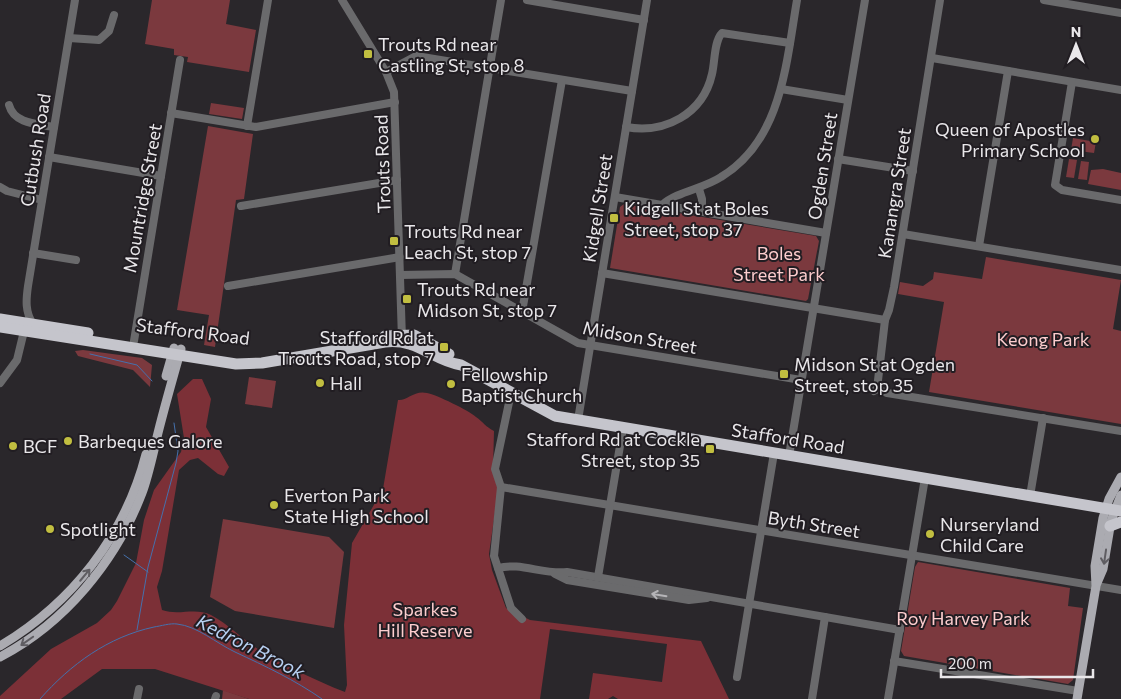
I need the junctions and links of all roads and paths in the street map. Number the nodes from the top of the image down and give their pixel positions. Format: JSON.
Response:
{"nodes":[{"id":1,"x":75,"y":0,"type":"edge"},
{"id":2,"x":268,"y":0,"type":"edge"},
{"id":3,"x":342,"y":0,"type":"edge"},
{"id":4,"x":501,"y":0,"type":"edge"},
{"id":5,"x":527,"y":0,"type":"edge"},
{"id":6,"x":647,"y":0,"type":"edge"},
{"id":7,"x":797,"y":0,"type":"edge"},
{"id":8,"x":865,"y":0,"type":"edge"},
{"id":9,"x":940,"y":0,"type":"edge"},
{"id":10,"x":1044,"y":0,"type":"edge"},
{"id":11,"x":1121,"y":13,"type":"edge"},
{"id":12,"x":114,"y":15,"type":"dead end"},
{"id":13,"x":644,"y":20,"type":"junction"},
{"id":14,"x":69,"y":38,"type":"junction"},
{"id":15,"x":790,"y":43,"type":"junction"},
{"id":16,"x":932,"y":58,"type":"junction"},
{"id":17,"x":180,"y":60,"type":"dead end"},
{"id":18,"x":490,"y":68,"type":"junction"},
{"id":19,"x":1008,"y":71,"type":"junction"},
{"id":20,"x":386,"y":72,"type":"junction"},
{"id":21,"x":562,"y":80,"type":"junction"},
{"id":22,"x":1072,"y":82,"type":"junction"},
{"id":23,"x":782,"y":89,"type":"junction"},
{"id":24,"x":1121,"y":90,"type":"edge"},
{"id":25,"x":632,"y":91,"type":"junction"},
{"id":26,"x":848,"y":100,"type":"junction"},
{"id":27,"x":395,"y":102,"type":"junction"},
{"id":28,"x":9,"y":105,"type":"dead end"},
{"id":29,"x":171,"y":113,"type":"junction"},
{"id":30,"x":247,"y":126,"type":"junction"},
{"id":31,"x":54,"y":127,"type":"junction"},
{"id":32,"x":626,"y":127,"type":"junction"},
{"id":33,"x":49,"y":158,"type":"junction"},
{"id":34,"x":838,"y":159,"type":"junction"},
{"id":35,"x":913,"y":171,"type":"junction"},
{"id":36,"x":161,"y":176,"type":"junction"},
{"id":37,"x":397,"y":180,"type":"junction"},
{"id":38,"x":698,"y":189,"type":"junction"},
{"id":39,"x":2,"y":192,"type":"edge"},
{"id":40,"x":615,"y":197,"type":"junction"},
{"id":41,"x":42,"y":200,"type":"junction"},
{"id":42,"x":1121,"y":200,"type":"edge"},
{"id":43,"x":662,"y":205,"type":"junction"},
{"id":44,"x":241,"y":206,"type":"dead end"},
{"id":45,"x":702,"y":212,"type":"junction"},
{"id":46,"x":826,"y":233,"type":"junction"},
{"id":47,"x":903,"y":234,"type":"junction"},
{"id":48,"x":978,"y":246,"type":"junction"},
{"id":49,"x":33,"y":253,"type":"junction"},
{"id":50,"x":400,"y":257,"type":"junction"},
{"id":51,"x":76,"y":260,"type":"dead end"},
{"id":52,"x":1121,"y":270,"type":"edge"},
{"id":53,"x":602,"y":273,"type":"junction"},
{"id":54,"x":455,"y":274,"type":"junction"},
{"id":55,"x":400,"y":275,"type":"junction"},
{"id":56,"x":228,"y":286,"type":"dead end"},
{"id":57,"x":26,"y":305,"type":"junction"},
{"id":58,"x":813,"y":308,"type":"junction"},
{"id":59,"x":522,"y":312,"type":"junction"},
{"id":60,"x":0,"y":319,"type":"edge"},
{"id":61,"x":885,"y":320,"type":"junction"},
{"id":62,"x":23,"y":325,"type":"junction"},
{"id":63,"x":0,"y":327,"type":"edge"},
{"id":64,"x":402,"y":338,"type":"junction"},
{"id":65,"x":134,"y":341,"type":"junction"},
{"id":66,"x":590,"y":345,"type":"junction"},
{"id":67,"x":177,"y":352,"type":"junction"},
{"id":68,"x":0,"y":376,"type":"edge"},
{"id":69,"x":801,"y":380,"type":"junction"},
{"id":70,"x":0,"y":383,"type":"edge"},
{"id":71,"x":511,"y":393,"type":"junction"},
{"id":72,"x":1043,"y":418,"type":"junction"},
{"id":73,"x":578,"y":420,"type":"junction"},
{"id":74,"x":623,"y":428,"type":"junction"},
{"id":75,"x":1121,"y":432,"type":"edge"},
{"id":76,"x":774,"y":453,"type":"junction"},
{"id":77,"x":789,"y":456,"type":"junction"},
{"id":78,"x":1121,"y":477,"type":"edge"},
{"id":79,"x":925,"y":478,"type":"junction"},
{"id":80,"x":501,"y":487,"type":"junction"},
{"id":81,"x":1121,"y":495,"type":"edge"},
{"id":82,"x":1030,"y":496,"type":"junction"},
{"id":83,"x":610,"y":505,"type":"junction"},
{"id":84,"x":1114,"y":509,"type":"edge"},
{"id":85,"x":1116,"y":524,"type":"edge"},
{"id":86,"x":761,"y":530,"type":"junction"},
{"id":87,"x":912,"y":556,"type":"junction"},
{"id":88,"x":498,"y":568,"type":"junction"},
{"id":89,"x":554,"y":574,"type":"junction"},
{"id":90,"x":598,"y":577,"type":"junction"},
{"id":91,"x":1096,"y":586,"type":"junction"},
{"id":92,"x":1121,"y":590,"type":"edge"},
{"id":93,"x":707,"y":598,"type":"junction"},
{"id":94,"x":749,"y":605,"type":"junction"},
{"id":95,"x":825,"y":617,"type":"junction"},
{"id":96,"x":522,"y":619,"type":"dead end"},
{"id":97,"x":900,"y":630,"type":"junction"},
{"id":98,"x":0,"y":646,"type":"edge"},
{"id":99,"x":0,"y":657,"type":"edge"},
{"id":100,"x":894,"y":661,"type":"junction"},
{"id":101,"x":737,"y":677,"type":"dead end"},
{"id":102,"x":139,"y":689,"type":"dead end"},
{"id":103,"x":1078,"y":695,"type":"edge"},
{"id":104,"x":137,"y":699,"type":"edge"},
{"id":105,"x":812,"y":699,"type":"edge"},
{"id":106,"x":888,"y":699,"type":"edge"}],
"edges":[{"from":1,"to":14,"type":"street","name":"Cutbush Road"},
{"from":2,"to":30,"type":"street"},
{"from":3,"to":20,"type":"street","name":"Trouts Road"},
{"from":4,"to":18,"type":"street"},
{"from":5,"to":13,"type":"street"},
{"from":6,"to":13,"type":"street","name":"Kidgell Street"},
{"from":7,"to":15,"type":"street"},
{"from":8,"to":26,"type":"street","name":"Ogden Street"},
{"from":9,"to":16,"type":"street","name":"Kanangra Street"},
{"from":10,"to":11,"type":"street"},
{"from":12,"to":14,"type":"street"},
{"from":13,"to":25,"type":"street","name":"Kidgell Street"},
{"from":14,"to":31,"type":"street","name":"Cutbush Road"},
{"from":15,"to":23,"type":"street"},
{"from":15,"to":32,"type":"street"},
{"from":16,"to":19,"type":"street"},
{"from":16,"to":35,"type":"street","name":"Kanangra Street"},
{"from":17,"to":29,"type":"street","name":"Mountridge Street"},
{"from":18,"to":20,"type":"street"},
{"from":18,"to":21,"type":"street"},
{"from":18,"to":54,"type":"street"},
{"from":19,"to":22,"type":"street"},
{"from":19,"to":48,"type":"street"},
{"from":20,"to":27,"type":"street","name":"Trouts Road"},
{"from":21,"to":25,"type":"street"},
{"from":21,"to":59,"type":"street"},
{"from":22,"to":24,"type":"street"},
{"from":22,"to":42,"type":"street"},
{"from":23,"to":26,"type":"street"},
{"from":23,"to":38,"type":"street"},
{"from":25,"to":32,"type":"street","name":"Kidgell Street"},
{"from":26,"to":34,"type":"street","name":"Ogden Street"},
{"from":27,"to":30,"type":"street"},
{"from":27,"to":37,"type":"street","name":"Trouts Road"},
{"from":28,"to":31,"type":"street"},
{"from":29,"to":30,"type":"street"},
{"from":29,"to":36,"type":"street","name":"Mountridge Street"},
{"from":31,"to":33,"type":"street","name":"Cutbush Road"},
{"from":32,"to":40,"type":"street","name":"Kidgell Street"},
{"from":33,"to":36,"type":"street"},
{"from":33,"to":41,"type":"street","name":"Cutbush Road"},
{"from":34,"to":35,"type":"street"},
{"from":34,"to":46,"type":"street","name":"Ogden Street"},
{"from":35,"to":47,"type":"street","name":"Kanangra Street"},
{"from":36,"to":65,"type":"street","name":"Mountridge Street"},
{"from":37,"to":44,"type":"street"},
{"from":37,"to":50,"type":"street","name":"Trouts Road"},
{"from":38,"to":43,"type":"street"},
{"from":38,"to":45,"type":"street"},
{"from":39,"to":41,"type":"street"},
{"from":40,"to":43,"type":"street"},
{"from":40,"to":53,"type":"street","name":"Kidgell Street"},
{"from":41,"to":49,"type":"street","name":"Cutbush Road"},
{"from":43,"to":45,"type":"street"},
{"from":45,"to":46,"type":"street"},
{"from":46,"to":58,"type":"street","name":"Ogden Street"},
{"from":47,"to":48,"type":"street"},
{"from":47,"to":61,"type":"street","name":"Kanangra Street"},
{"from":48,"to":52,"type":"street"},
{"from":49,"to":51,"type":"street"},
{"from":49,"to":57,"type":"street","name":"Cutbush Road"},
{"from":50,"to":55,"type":"street","name":"Trouts Road"},
{"from":50,"to":56,"type":"street"},
{"from":53,"to":58,"type":"street"},
{"from":53,"to":66,"type":"street","name":"Kidgell Street"},
{"from":54,"to":55,"type":"street"},
{"from":54,"to":59,"type":"street","name":"Midson Street"},
{"from":55,"to":64,"type":"street","name":"Trouts Road"},
{"from":57,"to":62,"type":"street","name":"Cutbush Road"},
{"from":57,"to":62,"type":"street"},
{"from":58,"to":61,"type":"street"},
{"from":58,"to":69,"type":"street","name":"Ogden Street"},
{"from":59,"to":66,"type":"street","name":"Midson Street"},
{"from":60,"to":62,"type":"highway","name":"Stafford Road"},
{"from":61,"to":72,"type":"street","name":"Kanangra Street"},
{"from":62,"to":63,"type":"highway","name":"Stafford Road"},
{"from":62,"to":65,"type":"highway","name":"Stafford Road"},
{"from":62,"to":67,"type":"highway","name":"Stafford Road"},
{"from":62,"to":68,"type":"street"},
{"from":62,"to":70,"type":"street"},
{"from":64,"to":67,"type":"highway","name":"Stafford Road"},
{"from":64,"to":71,"type":"highway","name":"Stafford Road"},
{"from":65,"to":67,"type":"highway","name":"Stafford Road"},
{"from":66,"to":69,"type":"street","name":"Midson Street"},
{"from":66,"to":73,"type":"street","name":"Kidgell Street"},
{"from":98,"to":67,"type":"main road","one_way":true},
{"from":67,"to":99,"type":"main road","one_way":true},
{"from":69,"to":77,"type":"street","name":"Ogden Street"},
{"from":71,"to":73,"type":"highway","name":"Stafford Road"},
{"from":71,"to":80,"type":"street"},
{"from":72,"to":75,"type":"street"},
{"from":72,"to":82,"type":"street"},
{"from":73,"to":74,"type":"highway","name":"Stafford Road"},
{"from":74,"to":76,"type":"highway","name":"Stafford Road"},
{"from":74,"to":83,"type":"street"},
{"from":76,"to":77,"type":"highway","name":"Stafford Road"},
{"from":76,"to":86,"type":"street"},
{"from":77,"to":79,"type":"highway","name":"Stafford Road"},
{"from":78,"to":84,"type":"main road"},
{"from":79,"to":82,"type":"highway","name":"Stafford Road"},
{"from":79,"to":87,"type":"street"},
{"from":80,"to":83,"type":"street","name":"Byth Street"},
{"from":80,"to":88,"type":"street"},
{"from":81,"to":84,"type":"main road"},
{"from":82,"to":84,"type":"highway","name":"Stafford Road"},
{"from":83,"to":86,"type":"street","name":"Byth Street"},
{"from":83,"to":90,"type":"street"},
{"from":84,"to":85,"type":"main road"},
{"from":84,"to":91,"type":"main road"},
{"from":85,"to":91,"type":"main road","one_way":true},
{"from":86,"to":87,"type":"street","name":"Byth Street"},
{"from":86,"to":94,"type":"street"},
{"from":87,"to":91,"type":"street","name":"Byth Street"},
{"from":87,"to":97,"type":"street"},
{"from":88,"to":89,"type":"street"},
{"from":88,"to":96,"type":"street"},
{"from":89,"to":90,"type":"street"},
{"from":93,"to":89,"type":"street","one_way":true},
{"from":90,"to":93,"type":"street"},
{"from":91,"to":92,"type":"street","name":"Byth Street"},
{"from":91,"to":103,"type":"main road"},
{"from":93,"to":94,"type":"street"},
{"from":94,"to":95,"type":"street"},
{"from":94,"to":101,"type":"street"},
{"from":95,"to":97,"type":"street"},
{"from":95,"to":105,"type":"street"},
{"from":97,"to":100,"type":"street"},
{"from":100,"to":103,"type":"street"},
{"from":100,"to":106,"type":"street"},
{"from":102,"to":104,"type":"street"}]}
